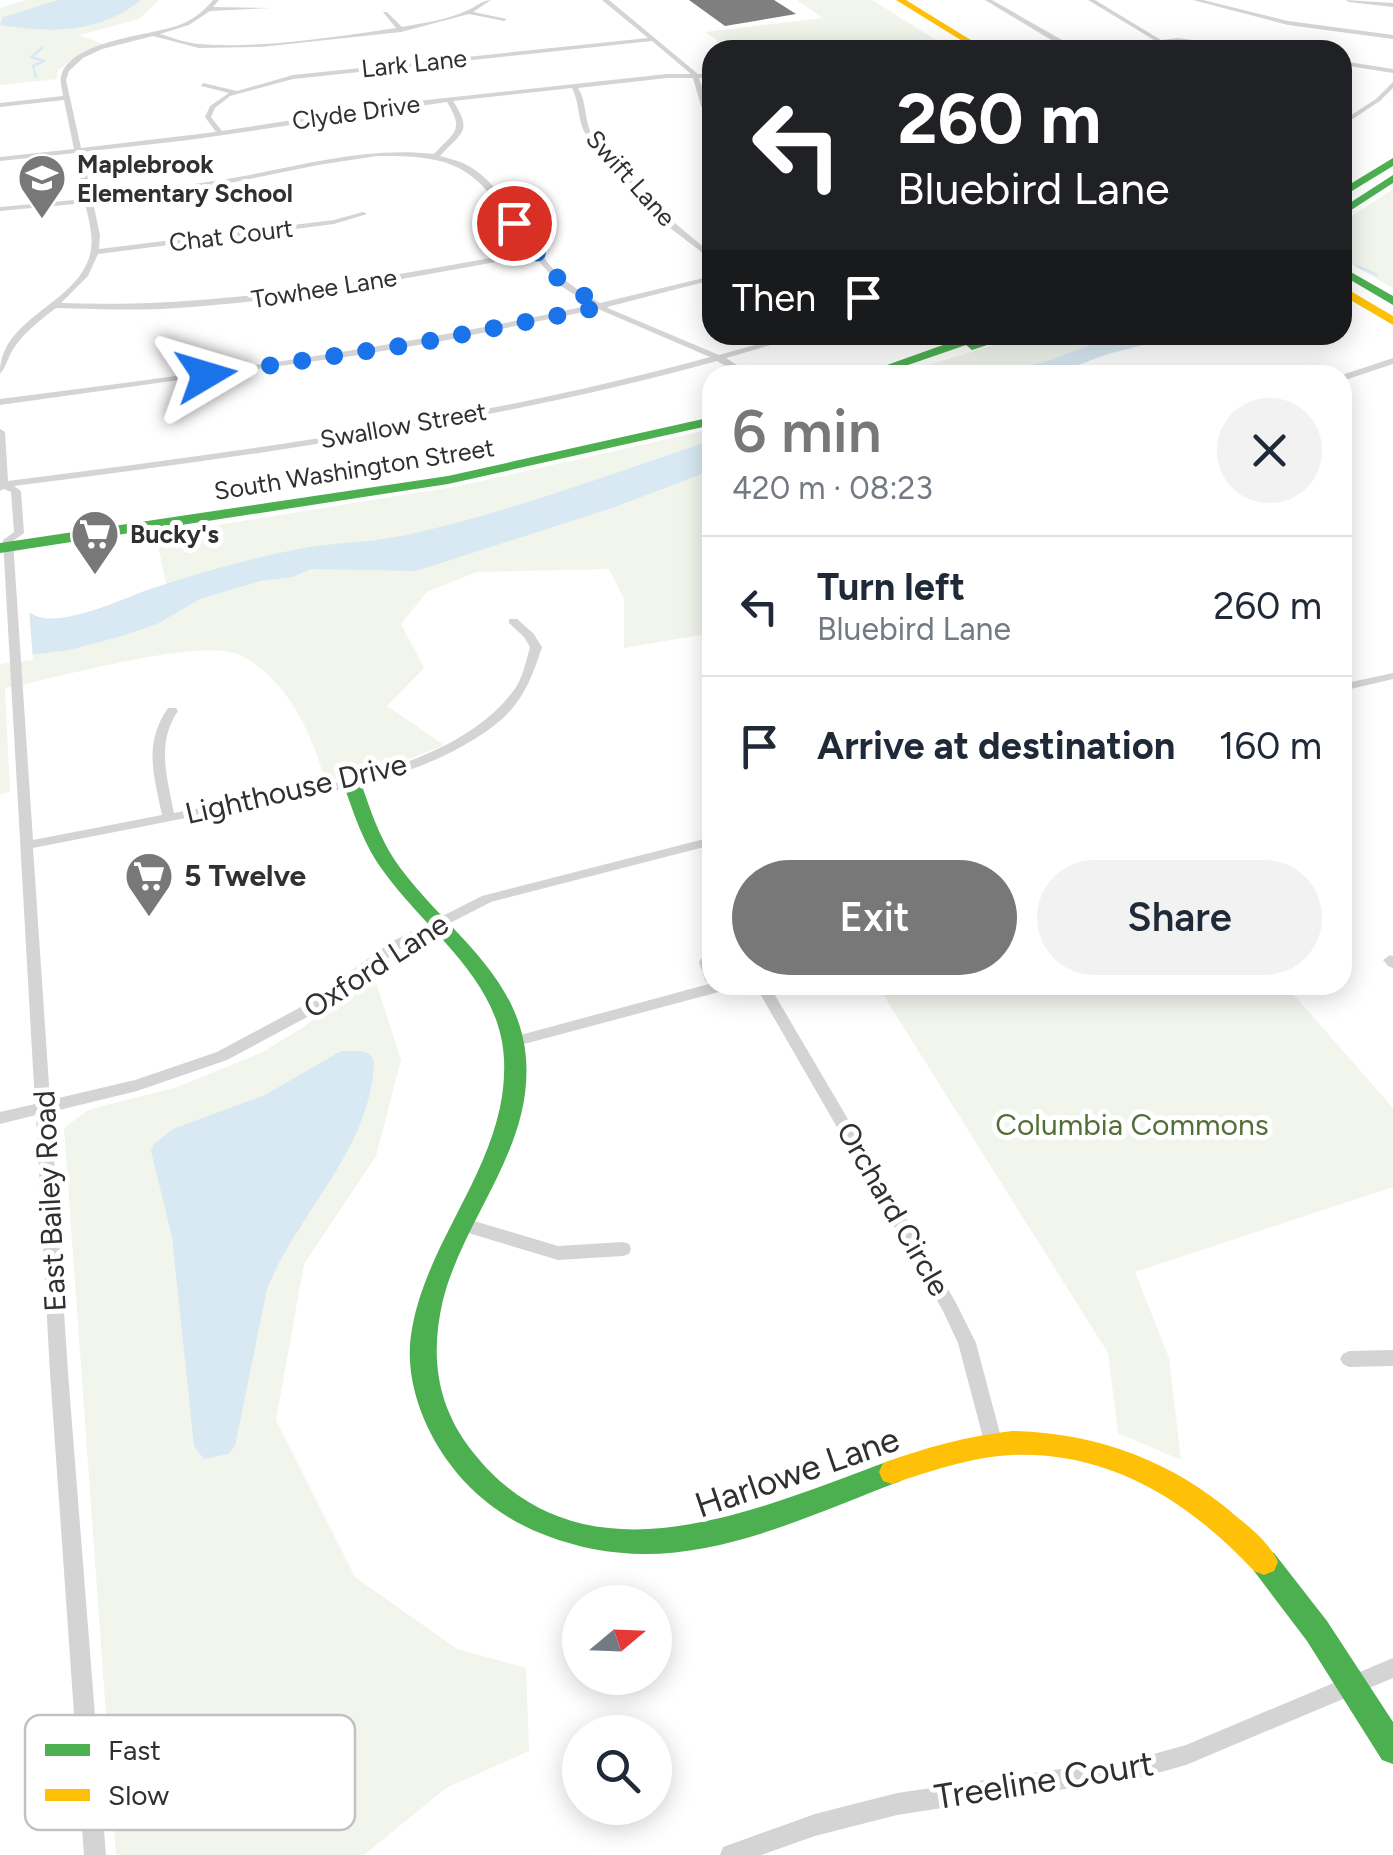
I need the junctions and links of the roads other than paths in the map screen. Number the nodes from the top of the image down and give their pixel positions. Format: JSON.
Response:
{"nodes":[{"id":1,"x":216,"y":0,"type":"edge"},
{"id":2,"x":488,"y":0,"type":"edge"},
{"id":3,"x":605,"y":0,"type":"edge"},
{"id":4,"x":882,"y":0,"type":"edge"},
{"id":5,"x":900,"y":0,"type":"edge"},
{"id":6,"x":988,"y":0,"type":"edge"},
{"id":7,"x":1090,"y":0,"type":"edge"},
{"id":8,"x":1196,"y":0,"type":"edge"},
{"id":9,"x":1349,"y":0,"type":"edge"},
{"id":10,"x":1393,"y":5,"type":"edge"},
{"id":11,"x":268,"y":8,"type":"dead end"},
{"id":12,"x":210,"y":9,"type":"junction"},
{"id":13,"x":386,"y":13,"type":"dead end"},
{"id":14,"x":471,"y":14,"type":"junction"},
{"id":15,"x":504,"y":19,"type":"dead end"},
{"id":16,"x":401,"y":30,"type":"junction"},
{"id":17,"x":152,"y":33,"type":"junction"},
{"id":18,"x":1393,"y":37,"type":"edge"},
{"id":19,"x":653,"y":39,"type":"junction"},
{"id":20,"x":945,"y":40,"type":"edge"},
{"id":21,"x":966,"y":40,"type":"edge"},
{"id":22,"x":1056,"y":40,"type":"edge"},
{"id":23,"x":1159,"y":40,"type":"edge"},
{"id":24,"x":1352,"y":65,"type":"edge"},
{"id":25,"x":1393,"y":71,"type":"edge"},
{"id":26,"x":696,"y":76,"type":"junction"},
{"id":27,"x":702,"y":76,"type":"edge"},
{"id":28,"x":1393,"y":84,"type":"edge"},
{"id":29,"x":203,"y":85,"type":"dead end"},
{"id":30,"x":574,"y":86,"type":"junction"},
{"id":31,"x":236,"y":92,"type":"junction"},
{"id":32,"x":67,"y":98,"type":"junction"},
{"id":33,"x":702,"y":98,"type":"edge"},
{"id":34,"x":449,"y":100,"type":"junction"},
{"id":35,"x":0,"y":105,"type":"edge"},
{"id":36,"x":1352,"y":115,"type":"edge"},
{"id":37,"x":220,"y":134,"type":"junction"},
{"id":38,"x":79,"y":152,"type":"junction"},
{"id":39,"x":434,"y":157,"type":"junction"},
{"id":40,"x":0,"y":159,"type":"edge"},
{"id":41,"x":1393,"y":161,"type":"edge"},
{"id":42,"x":1393,"y":178,"type":"edge"},
{"id":43,"x":1352,"y":188,"type":"edge"},
{"id":44,"x":89,"y":200,"type":"junction"},
{"id":45,"x":1352,"y":206,"type":"edge"},
{"id":46,"x":0,"y":209,"type":"edge"},
{"id":47,"x":363,"y":214,"type":"dead end"},
{"id":48,"x":702,"y":250,"type":"edge"},
{"id":49,"x":97,"y":252,"type":"junction"},
{"id":50,"x":535,"y":252,"type":"junction"},
{"id":51,"x":702,"y":281,"type":"edge"},
{"id":52,"x":1352,"y":282,"type":"edge"},
{"id":53,"x":1352,"y":284,"type":"edge"},
{"id":54,"x":1393,"y":300,"type":"edge"},
{"id":55,"x":52,"y":305,"type":"junction"},
{"id":56,"x":601,"y":307,"type":"junction"},
{"id":57,"x":1393,"y":321,"type":"edge"},
{"id":58,"x":765,"y":345,"type":"edge"},
{"id":59,"x":954,"y":345,"type":"edge"},
{"id":60,"x":974,"y":345,"type":"edge"},
{"id":61,"x":720,"y":358,"type":"junction"},
{"id":62,"x":1393,"y":360,"type":"edge"},
{"id":63,"x":1,"y":365,"type":"edge"},
{"id":64,"x":732,"y":365,"type":"edge"},
{"id":65,"x":897,"y":365,"type":"joint"},
{"id":66,"x":1352,"y":374,"type":"edge"},
{"id":67,"x":0,"y":402,"type":"edge"},
{"id":68,"x":702,"y":422,"type":"edge"},
{"id":69,"x":0,"y":432,"type":"edge"},
{"id":70,"x":1,"y":486,"type":"edge"},
{"id":71,"x":4,"y":543,"type":"edge"},
{"id":72,"x":513,"y":621,"type":"dead end"},
{"id":73,"x":1393,"y":676,"type":"edge"},
{"id":74,"x":1352,"y":686,"type":"edge"},
{"id":75,"x":172,"y":711,"type":"dead end"},
{"id":76,"x":352,"y":783,"type":"junction"},
{"id":77,"x":169,"y":818,"type":"junction"},
{"id":78,"x":702,"y":843,"type":"edge"},
{"id":79,"x":28,"y":845,"type":"junction"},
{"id":80,"x":439,"y":922,"type":"junction"},
{"id":81,"x":702,"y":988,"type":"edge"},
{"id":82,"x":768,"y":995,"type":"edge"},
{"id":83,"x":513,"y":1042,"type":"junction"},
{"id":84,"x":45,"y":1108,"type":"junction"},
{"id":85,"x":0,"y":1118,"type":"edge"},
{"id":86,"x":464,"y":1225,"type":"junction"},
{"id":87,"x":623,"y":1249,"type":"dead end"},
{"id":88,"x":1393,"y":1358,"type":"edge"},
{"id":89,"x":1349,"y":1359,"type":"dead end"},
{"id":90,"x":994,"y":1445,"type":"junction"},
{"id":91,"x":1393,"y":1668,"type":"edge"},
{"id":92,"x":1351,"y":1686,"type":"junction"},
{"id":93,"x":85,"y":1715,"type":"edge"},
{"id":94,"x":1393,"y":1750,"type":"edge"},
{"id":95,"x":94,"y":1830,"type":"edge"},
{"id":96,"x":96,"y":1855,"type":"edge"},
{"id":97,"x":730,"y":1855,"type":"edge"}],
"edges":[{"from":1,"to":12,"type":"street"},
{"from":2,"to":14,"type":"street"},
{"from":3,"to":19,"type":"street"},
{"from":4,"to":20,"type":"main road"},
{"from":5,"to":21,"type":"main road"},
{"from":6,"to":22,"type":"street"},
{"from":7,"to":23,"type":"street"},
{"from":8,"to":18,"type":"street"},
{"from":9,"to":10,"type":"street"},
{"from":11,"to":12,"type":"street"},
{"from":12,"to":17,"type":"street"},
{"from":13,"to":16,"type":"street"},
{"from":14,"to":15,"type":"street"},
{"from":14,"to":16,"type":"street"},
{"from":16,"to":17,"type":"street"},
{"from":17,"to":32,"type":"street"},
{"from":19,"to":26,"type":"street"},
{"from":19,"to":31,"type":"street","name":"Lark Lane"},
{"from":24,"to":25,"type":"street"},
{"from":26,"to":27,"type":"street","name":"Clyde Drive"},
{"from":26,"to":30,"type":"street","name":"Clyde Drive"},
{"from":26,"to":33,"type":"street"},
{"from":28,"to":36,"type":"street"},
{"from":29,"to":31,"type":"street"},
{"from":30,"to":34,"type":"street","name":"Clyde Drive"},
{"from":30,"to":48,"type":"street","name":"Swift Lane"},
{"from":31,"to":37,"type":"street"},
{"from":32,"to":35,"type":"street"},
{"from":32,"to":38,"type":"street"},
{"from":34,"to":37,"type":"street","name":"Clyde Drive"},
{"from":34,"to":39,"type":"street"},
{"from":37,"to":38,"type":"street","name":"Clyde Drive"},
{"from":38,"to":40,"type":"street","name":"Clyde Drive"},
{"from":38,"to":44,"type":"street"},
{"from":39,"to":44,"type":"street"},
{"from":39,"to":50,"type":"street"},
{"from":41,"to":43,"type":"main road"},
{"from":42,"to":45,"type":"main road"},
{"from":44,"to":46,"type":"street"},
{"from":44,"to":49,"type":"street"},
{"from":47,"to":49,"type":"street","name":"Chat Court"},
{"from":49,"to":55,"type":"street"},
{"from":50,"to":55,"type":"street","name":"Towhee Lane"},
{"from":50,"to":56,"type":"street"},
{"from":51,"to":56,"type":"street"},
{"from":52,"to":54,"type":"main road"},
{"from":53,"to":57,"type":"main road"},
{"from":55,"to":63,"type":"street"},
{"from":56,"to":61,"type":"street"},
{"from":56,"to":67,"type":"street"},
{"from":58,"to":61,"type":"street","name":"Swallow Street"},
{"from":59,"to":65,"type":"main road"},
{"from":60,"to":65,"type":"main road"},
{"from":61,"to":64,"type":"street"},
{"from":61,"to":70,"type":"street","name":"Swallow Street"},
{"from":62,"to":66,"type":"street"},
{"from":68,"to":71,"type":"main road","name":"South Washington Street"},
{"from":69,"to":70,"type":"street"},
{"from":70,"to":71,"type":"street","name":"East Bailey Road"},
{"from":71,"to":79,"type":"street","name":"East Bailey Road"},
{"from":72,"to":76,"type":"street","name":"Lighthouse Drive"},
{"from":73,"to":74,"type":"street"},
{"from":75,"to":77,"type":"street"},
{"from":76,"to":77,"type":"street","name":"Lighthouse Drive"},
{"from":76,"to":80,"type":"main road","name":"Harlowe Lane"},
{"from":77,"to":79,"type":"street","name":"Lighthouse Drive"},
{"from":78,"to":80,"type":"street","name":"Oxford Lane"},
{"from":79,"to":84,"type":"street","name":"East Bailey Road"},
{"from":80,"to":83,"type":"main road","name":"Harlowe Lane"},
{"from":80,"to":84,"type":"street","name":"Oxford Lane"},
{"from":81,"to":83,"type":"street"},
{"from":82,"to":90,"type":"street","name":"Orchard Circle"},
{"from":83,"to":86,"type":"main road","name":"Harlowe Lane"},
{"from":84,"to":85,"type":"street","name":"Oxford Lane"},
{"from":84,"to":93,"type":"street","name":"East Bailey Road"},
{"from":86,"to":87,"type":"street"},
{"from":86,"to":90,"type":"main road","name":"Harlowe Lane"},
{"from":88,"to":89,"type":"street"},
{"from":90,"to":92,"type":"main road","name":"Harlowe Lane"},
{"from":91,"to":92,"type":"street","name":"Treeline Court"},
{"from":92,"to":94,"type":"main road","name":"Harlowe Lane"},
{"from":92,"to":97,"type":"street","name":"Treeline Court"},
{"from":95,"to":96,"type":"street","name":"East Bailey Road"}]}
